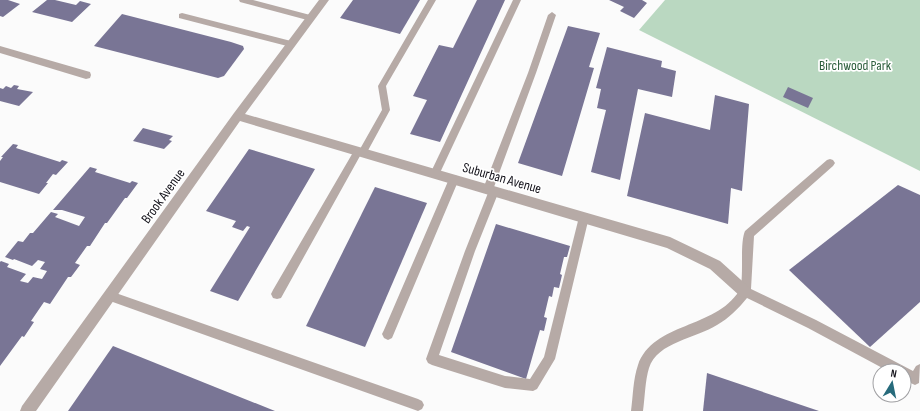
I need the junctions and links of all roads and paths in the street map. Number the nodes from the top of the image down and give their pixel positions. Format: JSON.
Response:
{"nodes":[{"id":1,"x":243,"y":0,"type":"edge"},
{"id":2,"x":324,"y":0,"type":"edge"},
{"id":3,"x":432,"y":0,"type":"edge"},
{"id":4,"x":517,"y":0,"type":"edge"},
{"id":5,"x":552,"y":15,"type":"dead end"},
{"id":6,"x":182,"y":16,"type":"dead end"},
{"id":7,"x":311,"y":18,"type":"junction"},
{"id":8,"x":291,"y":44,"type":"junction"},
{"id":9,"x":0,"y":49,"type":"edge"},
{"id":10,"x":86,"y":75,"type":"dead end"},
{"id":11,"x":238,"y":116,"type":"junction"},
{"id":12,"x":360,"y":152,"type":"junction"},
{"id":13,"x":830,"y":163,"type":"dead end"},
{"id":14,"x":435,"y":174,"type":"junction"},
{"id":15,"x":454,"y":179,"type":"junction"},
{"id":16,"x":491,"y":190,"type":"junction"},
{"id":17,"x":584,"y":218,"type":"junction"},
{"id":18,"x":745,"y":292,"type":"junction"},
{"id":19,"x":277,"y":294,"type":"dead end"},
{"id":20,"x":110,"y":296,"type":"junction"},
{"id":21,"x":388,"y":334,"type":"dead end"},
{"id":22,"x":885,"y":363,"type":"edge"},
{"id":23,"x":920,"y":370,"type":"edge"},
{"id":24,"x":912,"y":377,"type":"edge"},
{"id":25,"x":418,"y":405,"type":"dead end"},
{"id":26,"x":27,"y":411,"type":"edge"},
{"id":27,"x":636,"y":411,"type":"edge"}],
"edges":[{"from":1,"to":7,"type":"lane"},
{"from":2,"to":7,"type":"street","name":"Brook Avenue"},
{"from":3,"to":12,"type":"lane"},
{"from":4,"to":14,"type":"lane"},
{"from":5,"to":16,"type":"lane"},
{"from":6,"to":8,"type":"lane"},
{"from":7,"to":8,"type":"street","name":"Brook Avenue"},
{"from":8,"to":11,"type":"street","name":"Brook Avenue"},
{"from":9,"to":10,"type":"street"},
{"from":11,"to":12,"type":"street","name":"Suburban Avenue"},
{"from":11,"to":20,"type":"street","name":"Brook Avenue"},
{"from":12,"to":14,"type":"street","name":"Suburban Avenue"},
{"from":12,"to":19,"type":"lane"},
{"from":13,"to":18,"type":"lane"},
{"from":14,"to":15,"type":"street","name":"Suburban Avenue"},
{"from":15,"to":16,"type":"street","name":"Suburban Avenue"},
{"from":15,"to":21,"type":"lane"},
{"from":16,"to":17,"type":"street","name":"Suburban Avenue"},
{"from":16,"to":17,"type":"lane"},
{"from":17,"to":18,"type":"street","name":"Suburban Avenue"},
{"from":18,"to":22,"type":"lane"},
{"from":18,"to":27,"type":"lane"},
{"from":20,"to":25,"type":"lane"},
{"from":20,"to":26,"type":"street","name":"Brook Avenue"},
{"from":23,"to":24,"type":"lane"}]}
